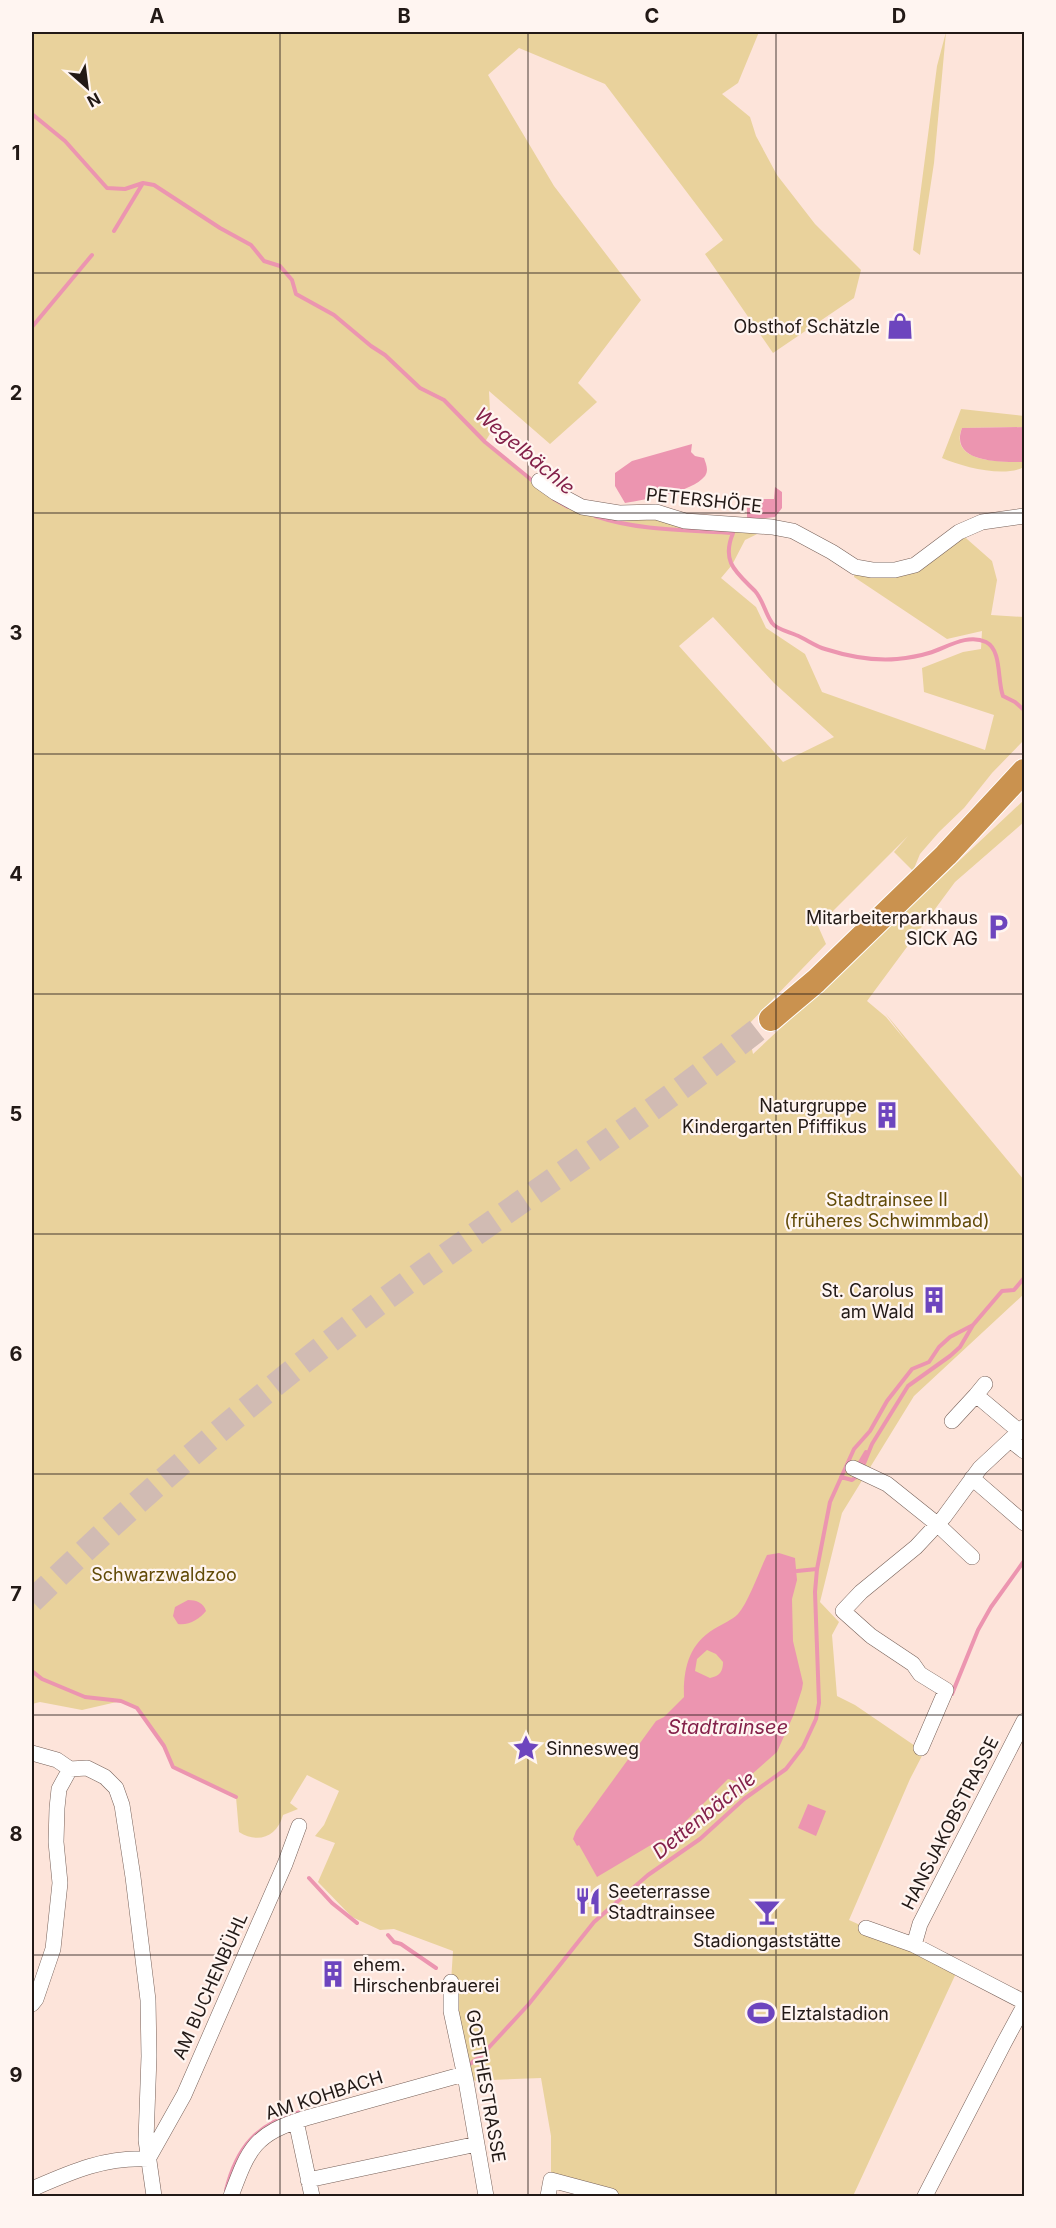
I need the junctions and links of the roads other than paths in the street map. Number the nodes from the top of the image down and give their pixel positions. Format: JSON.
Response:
{"nodes":[{"id":1,"x":539,"y":481,"type":"dead end"},
{"id":2,"x":1024,"y":516,"type":"edge"},
{"id":3,"x":1024,"y":771,"type":"edge"},
{"id":4,"x":771,"y":1019,"type":"tunnel mouth"},
{"id":5,"x":952,"y":1421,"type":"dead end"},
{"id":6,"x":1018,"y":1433,"type":"edge"},
{"id":7,"x":1024,"y":1451,"type":"edge"},
{"id":8,"x":853,"y":1468,"type":"dead end"},
{"id":9,"x":972,"y":1478,"type":"junction"},
{"id":10,"x":1024,"y":1523,"type":"edge"},
{"id":11,"x":937,"y":1524,"type":"junction"},
{"id":12,"x":972,"y":1557,"type":"dead end"},
{"id":13,"x":1024,"y":1721,"type":"edge"},
{"id":14,"x":921,"y":1748,"type":"dead end"},
{"id":15,"x":32,"y":1753,"type":"edge"},
{"id":16,"x":70,"y":1769,"type":"junction"},
{"id":17,"x":299,"y":1826,"type":"dead end"},
{"id":18,"x":866,"y":1928,"type":"dead end"},
{"id":19,"x":914,"y":1945,"type":"junction"},
{"id":20,"x":451,"y":1982,"type":"dead end"},
{"id":21,"x":32,"y":2004,"type":"edge"},
{"id":22,"x":1024,"y":2004,"type":"edge"},
{"id":23,"x":463,"y":2069,"type":"junction"},
{"id":24,"x":296,"y":2121,"type":"junction"},
{"id":25,"x":477,"y":2144,"type":"junction"},
{"id":26,"x":148,"y":2159,"type":"junction"},
{"id":27,"x":308,"y":2180,"type":"junction"},
{"id":28,"x":32,"y":2189,"type":"edge"},
{"id":29,"x":154,"y":2196,"type":"edge"},
{"id":30,"x":231,"y":2196,"type":"edge"},
{"id":31,"x":312,"y":2196,"type":"edge"},
{"id":32,"x":486,"y":2196,"type":"edge"},
{"id":33,"x":548,"y":2196,"type":"edge"},
{"id":34,"x":611,"y":2196,"type":"edge"},
{"id":35,"x":925,"y":2196,"type":"edge"}],
"edges":[{"from":1,"to":2,"type":"street","name":"PETERSHÖFE"},
{"from":3,"to":4,"type":"highway"},
{"from":5,"to":6,"type":"street"},
{"from":6,"to":7,"type":"street"},
{"from":6,"to":9,"type":"street"},
{"from":8,"to":11,"type":"street"},
{"from":9,"to":10,"type":"street"},
{"from":9,"to":11,"type":"street"},
{"from":11,"to":12,"type":"street"},
{"from":11,"to":14,"type":"street"},
{"from":13,"to":19,"type":"street","name":"HANSJAKOBSTRASSE"},
{"from":15,"to":16,"type":"street"},
{"from":16,"to":21,"type":"street"},
{"from":16,"to":26,"type":"street"},
{"from":17,"to":26,"type":"street","name":"AM BUCHENBÜHL"},
{"from":18,"to":19,"type":"street"},
{"from":19,"to":22,"type":"street"},
{"from":20,"to":23,"type":"street","name":"GOETHESTRASSE"},
{"from":22,"to":35,"type":"street"},
{"from":23,"to":24,"type":"street","name":"AM KOHBACH"},
{"from":23,"to":25,"type":"street","name":"GOETHESTRASSE"},
{"from":24,"to":27,"type":"street"},
{"from":24,"to":30,"type":"street","name":"AM KOHBACH"},
{"from":25,"to":27,"type":"street"},
{"from":25,"to":32,"type":"street","name":"GOETHESTRASSE"},
{"from":26,"to":28,"type":"street"},
{"from":26,"to":29,"type":"street"},
{"from":27,"to":31,"type":"street"},
{"from":33,"to":34,"type":"street"}]}
